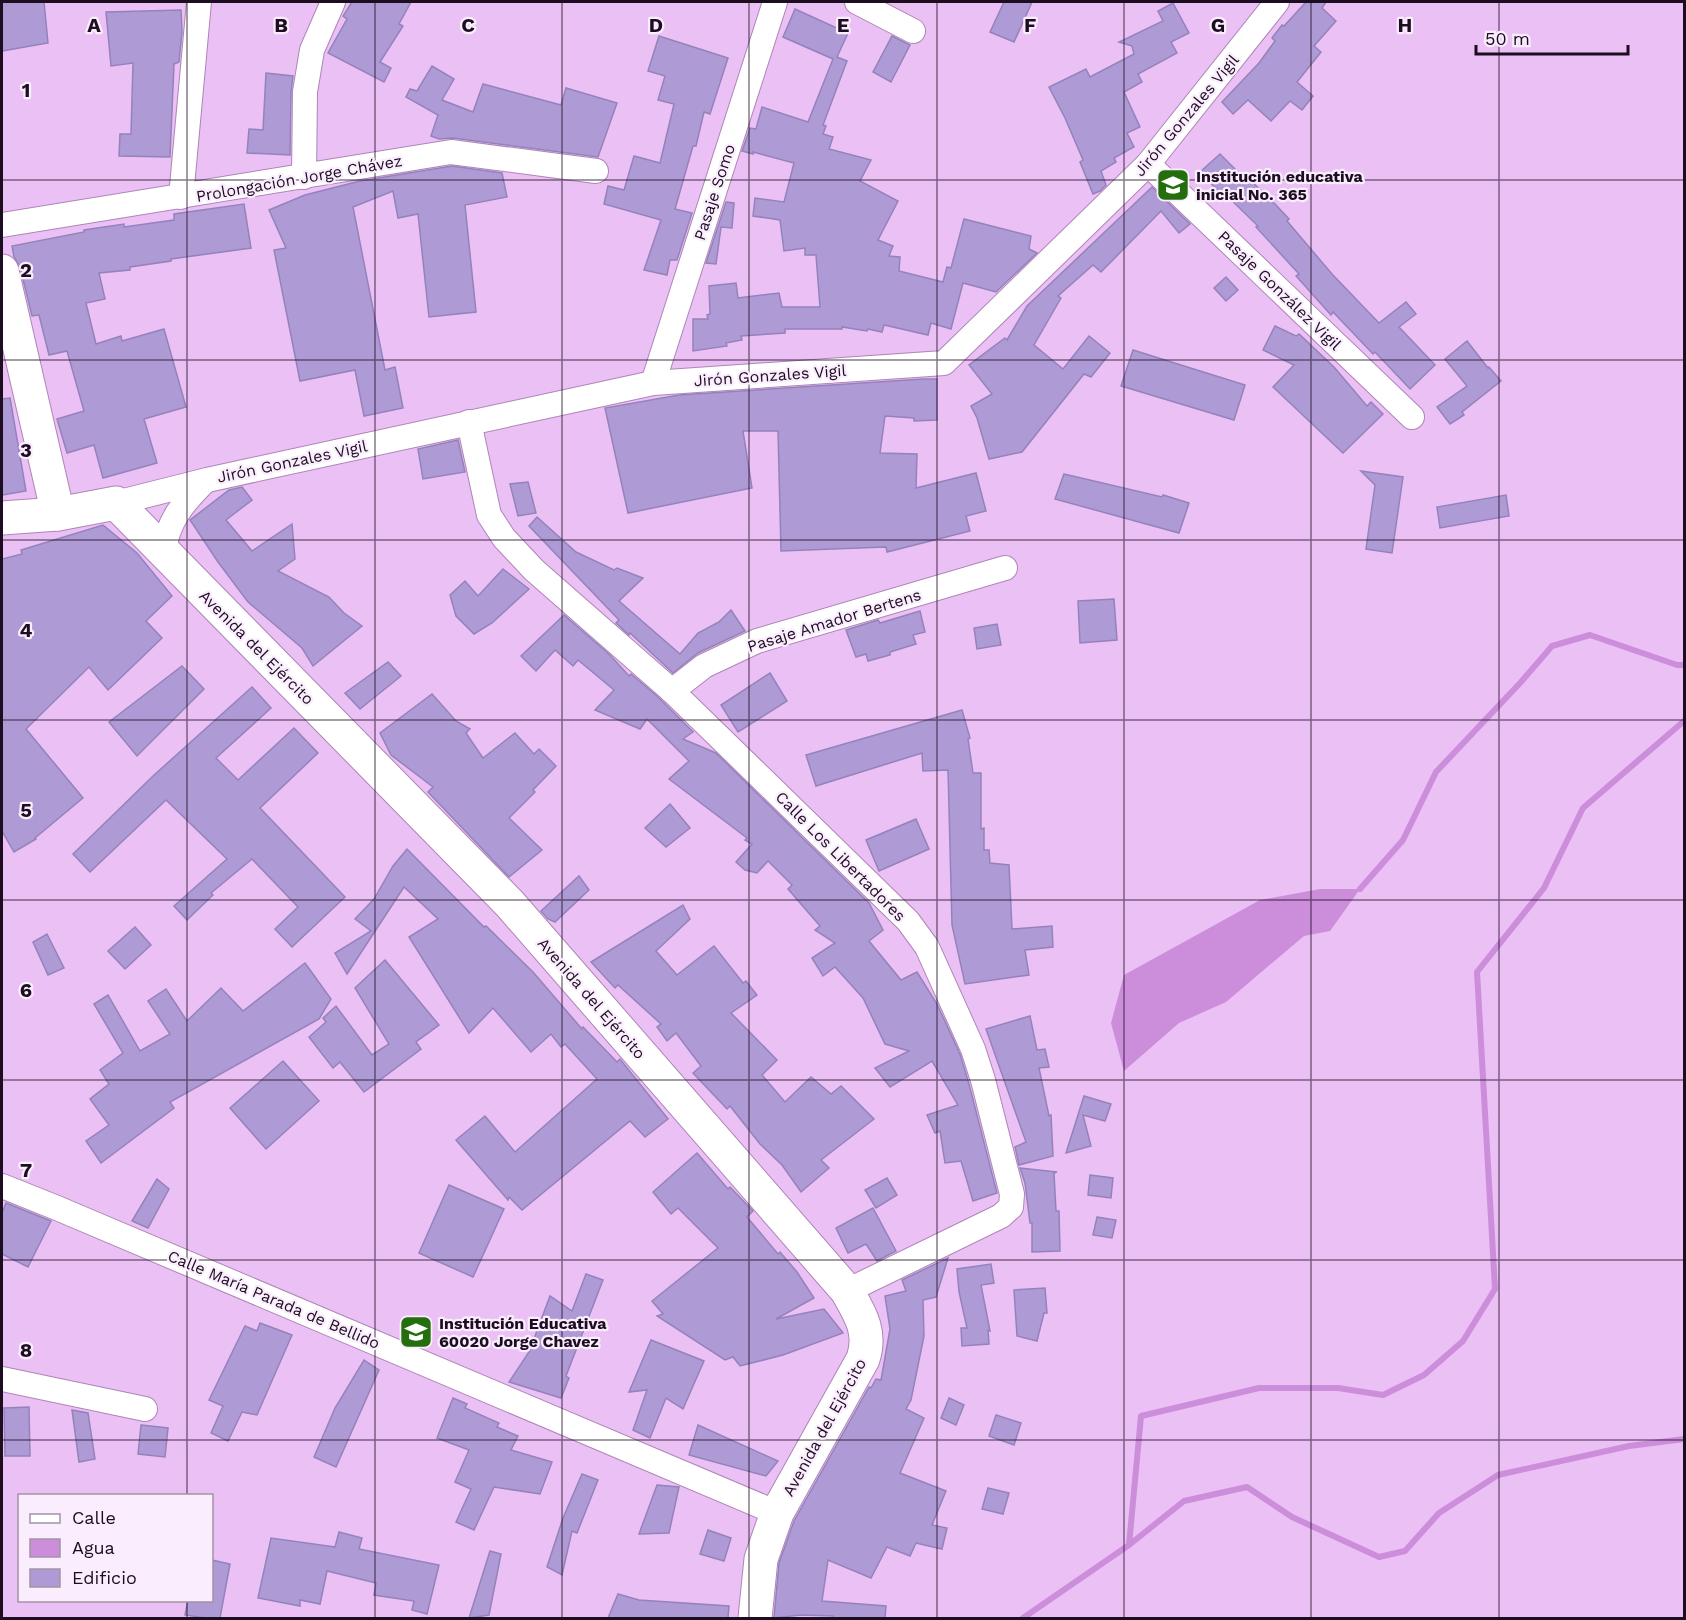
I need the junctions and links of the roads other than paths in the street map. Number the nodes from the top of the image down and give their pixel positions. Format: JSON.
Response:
{"nodes":[{"id":1,"x":199,"y":2,"type":"edge"},
{"id":2,"x":333,"y":2,"type":"edge"},
{"id":3,"x":775,"y":2,"type":"edge"},
{"id":4,"x":857,"y":2,"type":"edge"},
{"id":5,"x":1277,"y":2,"type":"edge"},
{"id":6,"x":913,"y":31,"type":"dead end"},
{"id":7,"x":1148,"y":164,"type":"junction"},
{"id":8,"x":596,"y":171,"type":"dead end"},
{"id":9,"x":304,"y":177,"type":"junction"},
{"id":10,"x":181,"y":197,"type":"junction"},
{"id":11,"x":2,"y":225,"type":"edge"},
{"id":12,"x":2,"y":271,"type":"edge"},
{"id":13,"x":653,"y":383,"type":"junction"},
{"id":14,"x":1412,"y":417,"type":"dead end"},
{"id":15,"x":469,"y":422,"type":"junction"},
{"id":16,"x":207,"y":480,"type":"junction"},
{"id":17,"x":116,"y":503,"type":"junction"},
{"id":18,"x":58,"y":514,"type":"junction"},
{"id":19,"x":2,"y":518,"type":"edge"},
{"id":20,"x":2,"y":534,"type":"edge"},
{"id":21,"x":164,"y":552,"type":"junction"},
{"id":22,"x":1005,"y":567,"type":"dead end"},
{"id":23,"x":672,"y":691,"type":"junction"},
{"id":24,"x":2,"y":1186,"type":"edge"},
{"id":25,"x":847,"y":1291,"type":"junction"},
{"id":26,"x":2,"y":1379,"type":"edge"},
{"id":27,"x":145,"y":1409,"type":"dead end"},
{"id":28,"x":777,"y":1513,"type":"junction"},
{"id":29,"x":755,"y":1618,"type":"edge"}],
"edges":[{"from":1,"to":10,"type":"street"},
{"from":2,"to":9,"type":"street"},
{"from":3,"to":13,"type":"street","name":"Pasaje Somo"},
{"from":4,"to":6,"type":"street"},
{"from":5,"to":7,"type":"street","name":"Jirón Gonzales Vigil"},
{"from":7,"to":13,"type":"street","name":"Jirón Gonzales Vigil"},
{"from":7,"to":14,"type":"street","name":"Pasaje González Vigil"},
{"from":8,"to":9,"type":"street","name":"Prolongación Jorge Chávez"},
{"from":9,"to":10,"type":"street","name":"Prolongación Jorge Chávez"},
{"from":10,"to":11,"type":"street","name":"Prolongación Jorge Chávez"},
{"from":12,"to":18,"type":"main road"},
{"from":13,"to":15,"type":"street","name":"Jirón Gonzales Vigil"},
{"from":15,"to":16,"type":"street","name":"Jirón Gonzales Vigil"},
{"from":15,"to":23,"type":"street","name":"Calle Los Libertadores"},
{"from":16,"to":17,"type":"street","name":"Jirón Gonzales Vigil"},
{"from":16,"to":21,"type":"street"},
{"from":17,"to":18,"type":"main road"},
{"from":17,"to":21,"type":"main road","name":"Avenida del Ejército"},
{"from":18,"to":19,"type":"main road"},
{"from":18,"to":20,"type":"main road"},
{"from":21,"to":25,"type":"main road","name":"Avenida del Ejército"},
{"from":22,"to":23,"type":"street","name":"Pasaje Amador Bertens"},
{"from":23,"to":25,"type":"street","name":"Calle Los Libertadores"},
{"from":24,"to":28,"type":"street","name":"Calle María Parada de Bellido"},
{"from":25,"to":28,"type":"main road","name":"Avenida del Ejército"},
{"from":26,"to":27,"type":"street"},
{"from":28,"to":29,"type":"main road","name":"Avenida del Ejército"}]}
